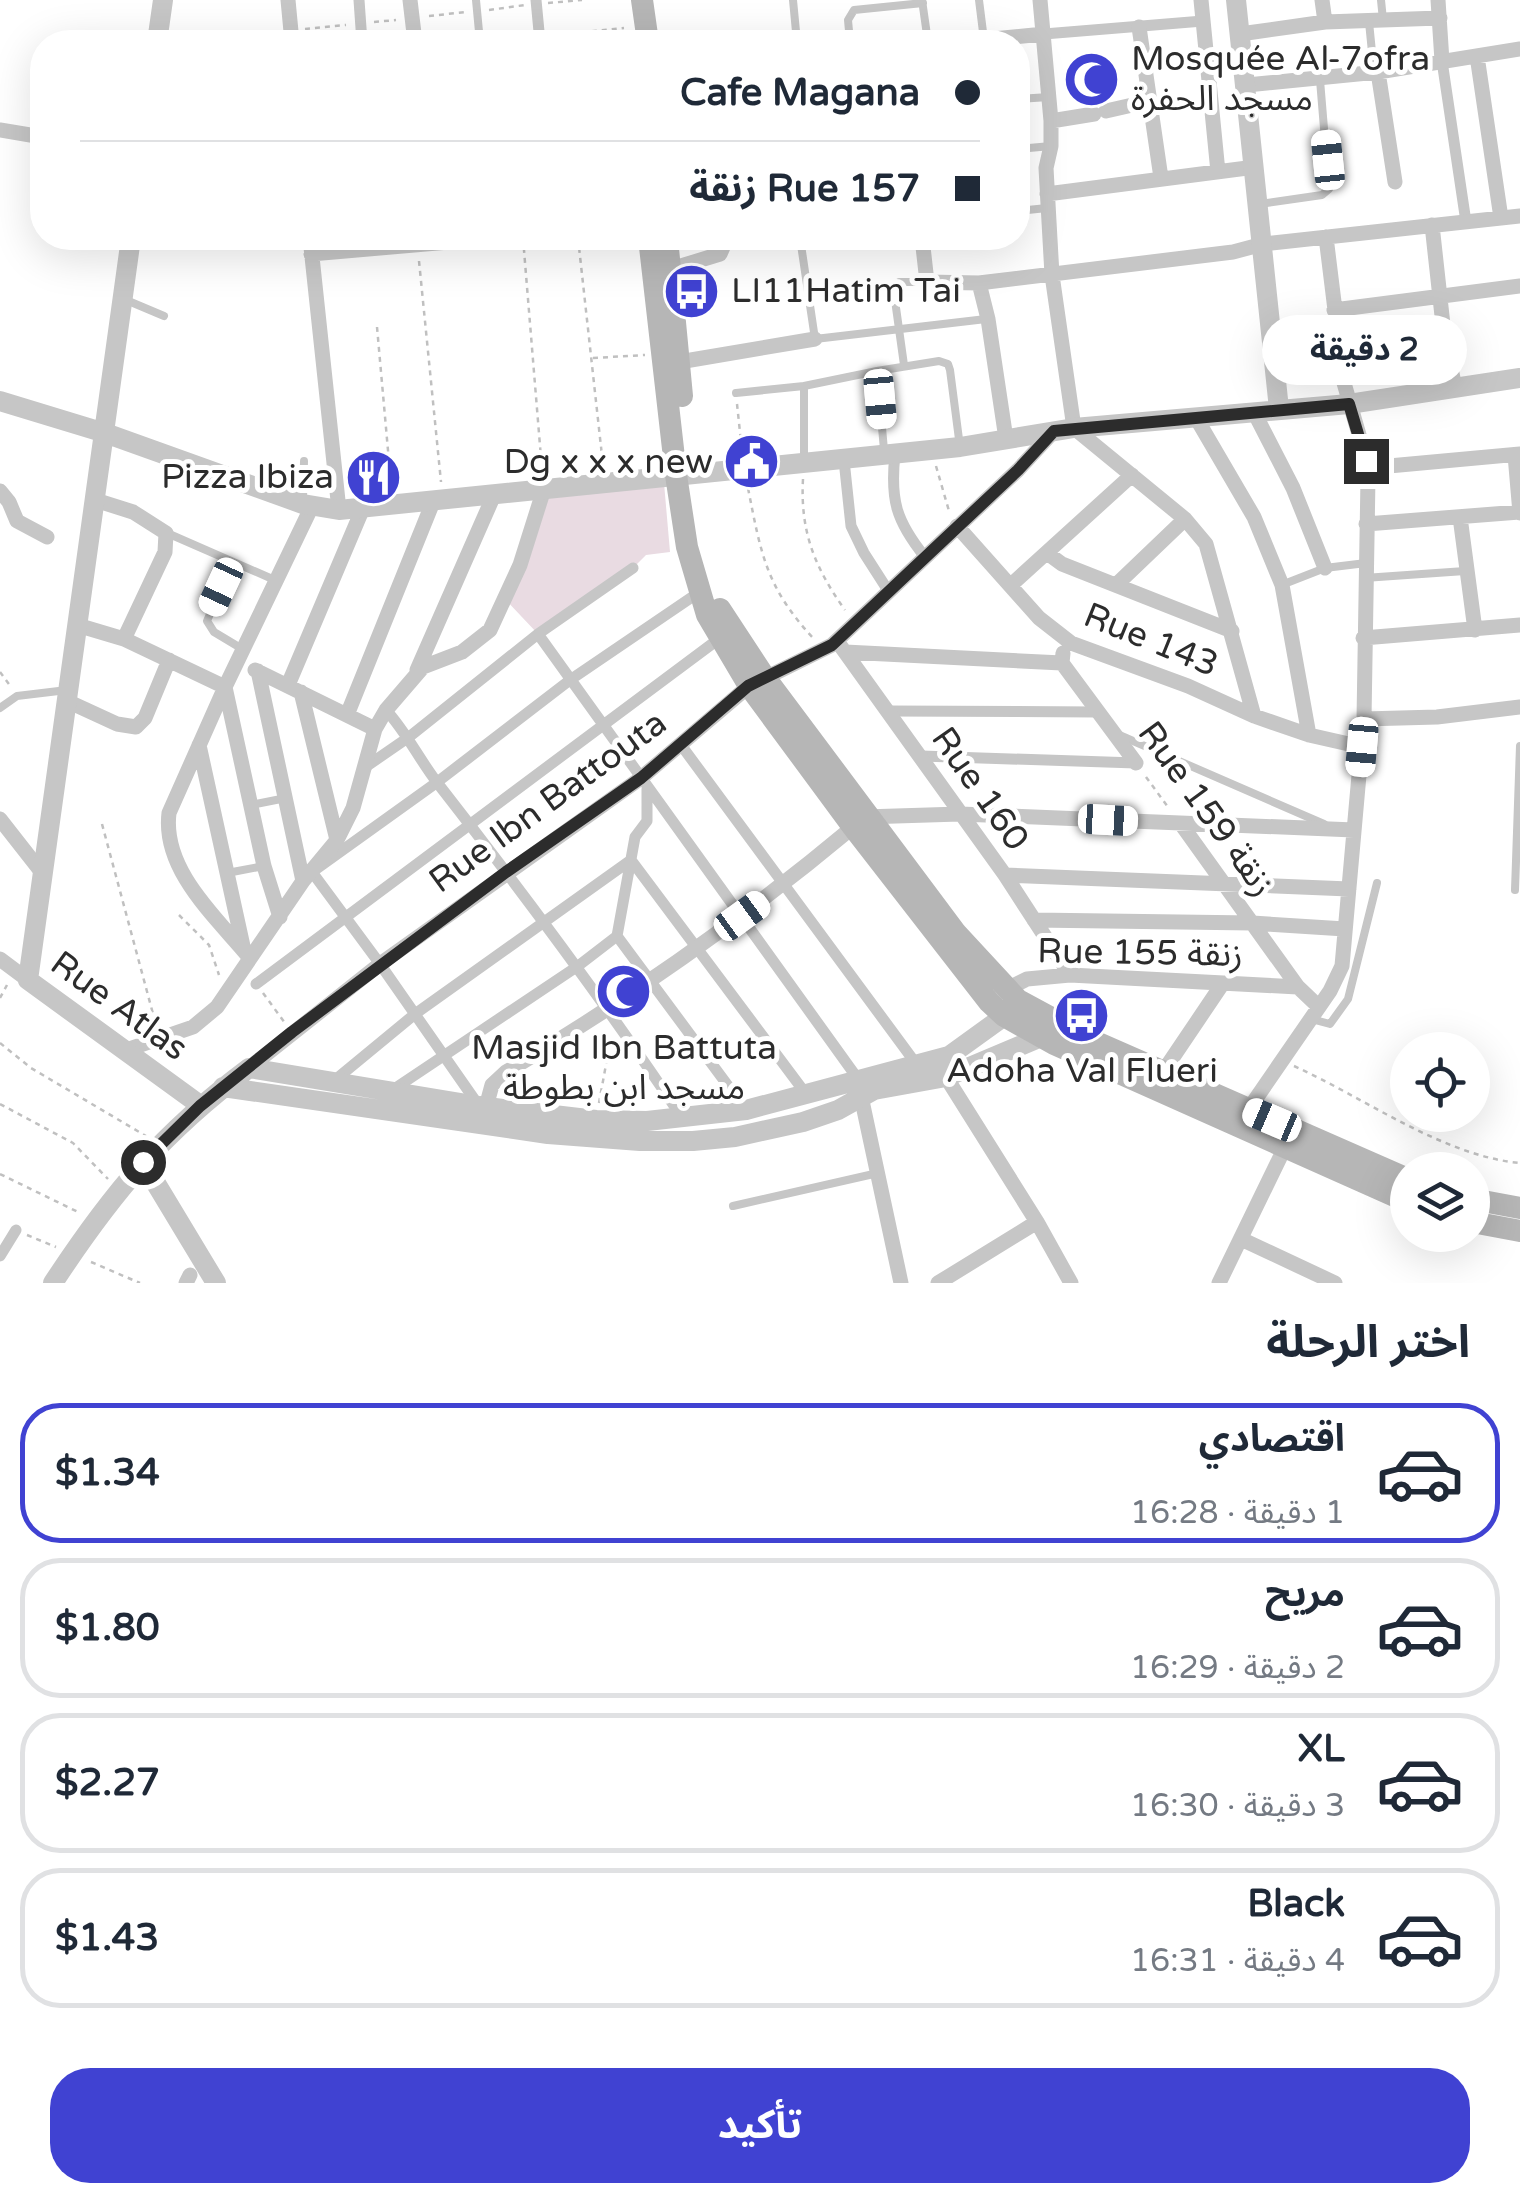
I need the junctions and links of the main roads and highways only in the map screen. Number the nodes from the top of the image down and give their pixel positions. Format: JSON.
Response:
{"nodes":[{"id":1,"x":628,"y":0,"type":"edge"},
{"id":2,"x":642,"y":0,"type":"edge"},
{"id":3,"x":635,"y":30,"type":"edge"},
{"id":4,"x":638,"y":30,"type":"edge"},
{"id":5,"x":651,"y":250,"type":"edge"},
{"id":6,"x":669,"y":250,"type":"edge"},
{"id":7,"x":670,"y":358,"type":"junction"},
{"id":8,"x":682,"y":475,"type":"junction"},
{"id":9,"x":756,"y":681,"type":"junction"},
{"id":10,"x":1005,"y":1002,"type":"junction"},
{"id":11,"x":1290,"y":1138,"type":"junction"},
{"id":12,"x":1390,"y":1173,"type":"edge"},
{"id":13,"x":1390,"y":1192,"type":"edge"},
{"id":14,"x":1490,"y":1202,"type":"edge"},
{"id":15,"x":1520,"y":1208,"type":"edge"},
{"id":16,"x":1490,"y":1225,"type":"edge"},
{"id":17,"x":1520,"y":1231,"type":"edge"}],
"edges":[{"from":1,"to":3,"type":"main road"},
{"from":2,"to":4,"type":"main road"},
{"from":5,"to":7,"type":"main road"},
{"from":6,"to":7,"type":"main road"},
{"from":7,"to":8,"type":"main road"},
{"from":8,"to":9,"type":"main road"},
{"from":8,"to":9,"type":"main road"},
{"from":9,"to":10,"type":"main road"},
{"from":10,"to":11,"type":"main road"},
{"from":10,"to":11,"type":"main road"},
{"from":11,"to":12,"type":"main road"},
{"from":11,"to":13,"type":"main road"},
{"from":14,"to":15,"type":"main road"},
{"from":16,"to":17,"type":"main road"}]}
